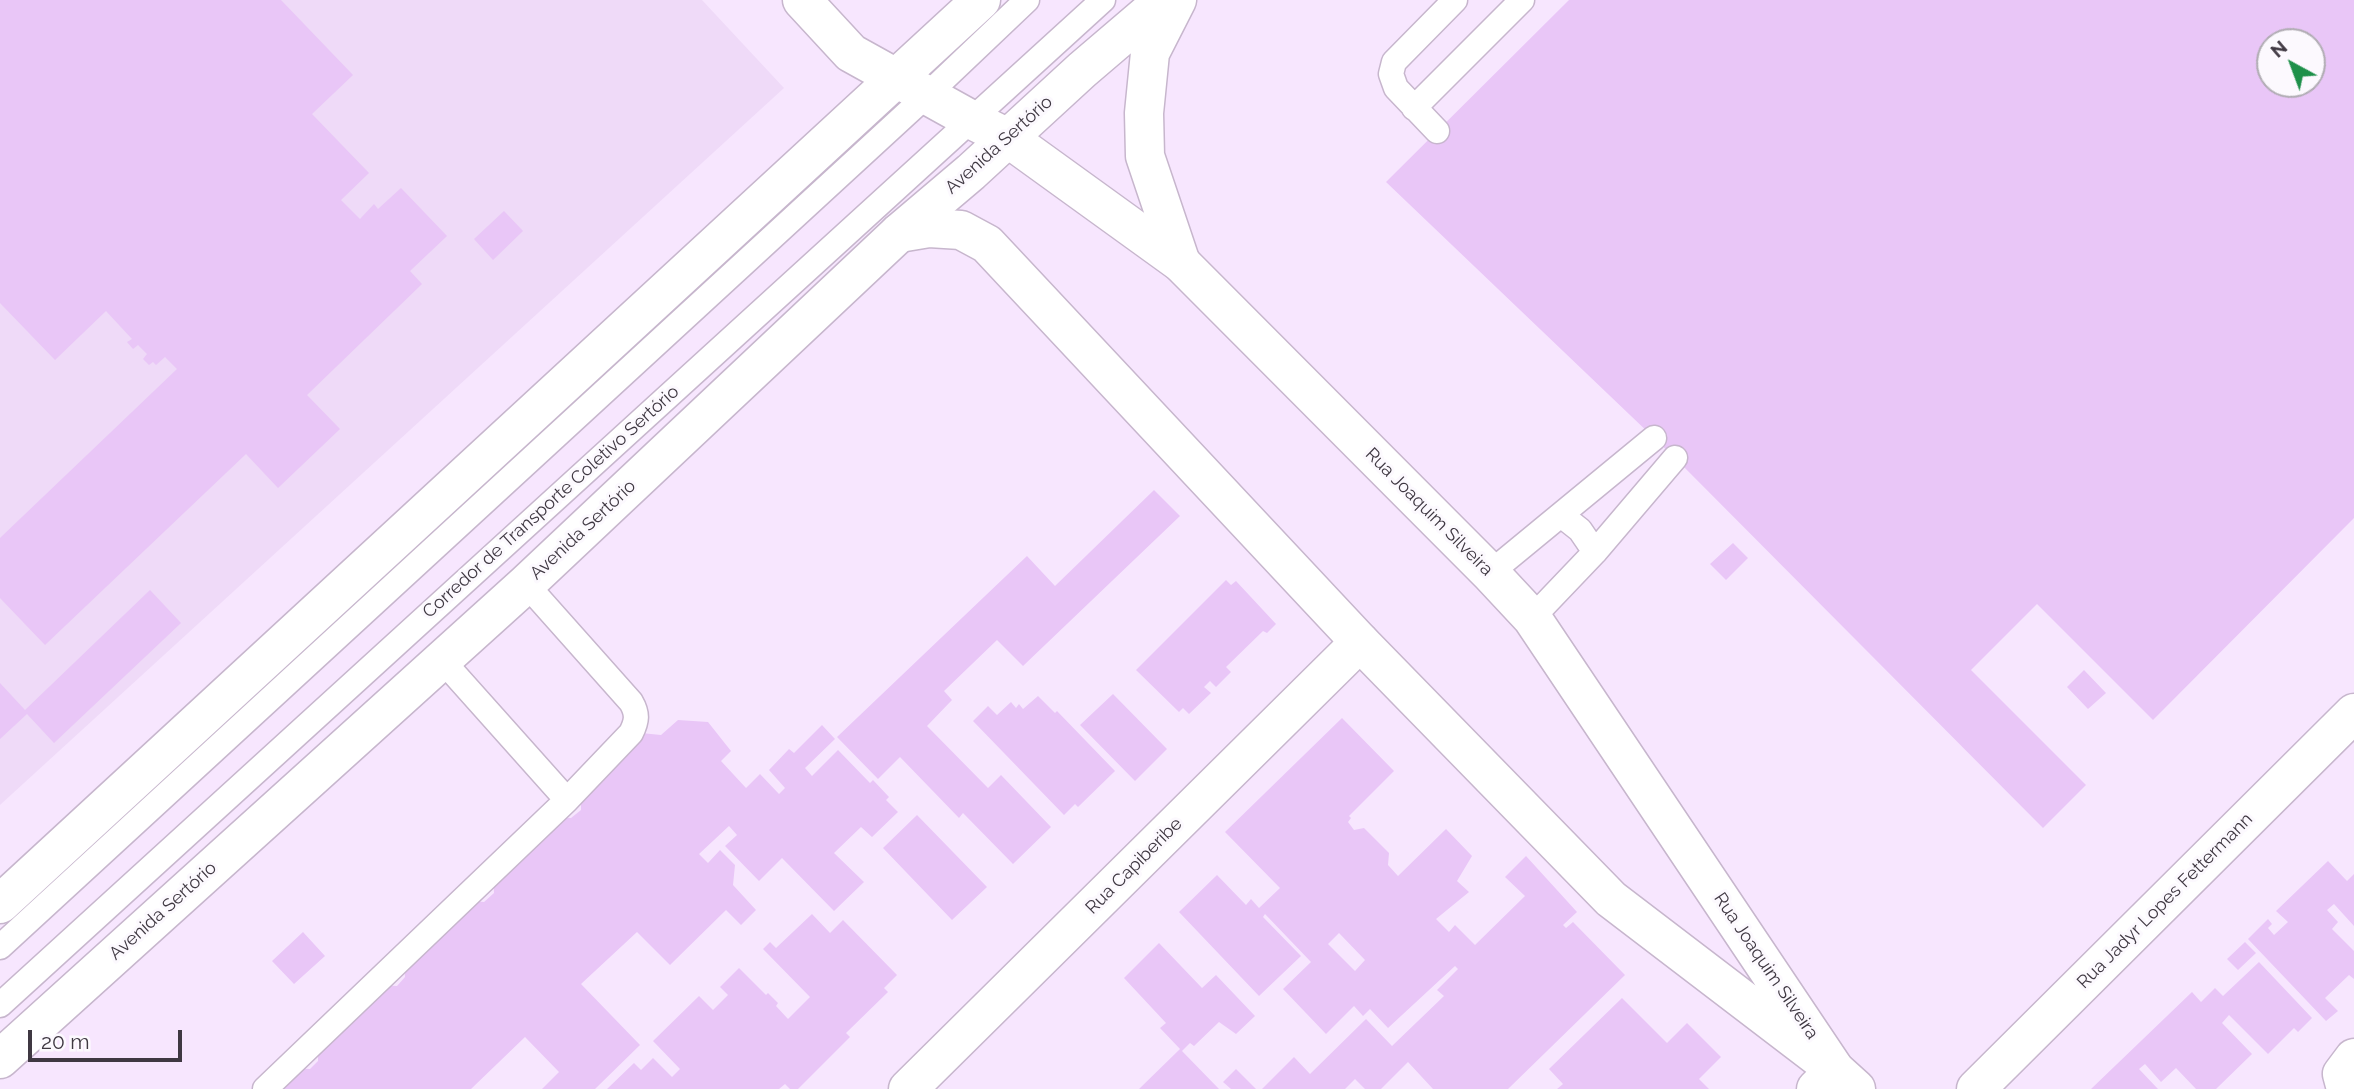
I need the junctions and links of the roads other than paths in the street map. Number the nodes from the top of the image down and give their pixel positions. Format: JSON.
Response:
{"nodes":[{"id":1,"x":802,"y":0,"type":"edge"},
{"id":2,"x":981,"y":0,"type":"edge"},
{"id":3,"x":1027,"y":0,"type":"edge"},
{"id":4,"x":1103,"y":0,"type":"edge"},
{"id":5,"x":1164,"y":0,"type":"edge"},
{"id":6,"x":1177,"y":0,"type":"edge"},
{"id":7,"x":1455,"y":0,"type":"edge"},
{"id":8,"x":1522,"y":0,"type":"edge"},
{"id":9,"x":912,"y":87,"type":"junction"},
{"id":10,"x":1414,"y":108,"type":"junction"},
{"id":11,"x":970,"y":120,"type":"junction"},
{"id":12,"x":1437,"y":131,"type":"dead end"},
{"id":13,"x":1008,"y":138,"type":"junction"},
{"id":14,"x":899,"y":233,"type":"junction"},
{"id":15,"x":1181,"y":263,"type":"junction"},
{"id":16,"x":1654,"y":438,"type":"dead end"},
{"id":17,"x":1675,"y":458,"type":"dead end"},
{"id":18,"x":1561,"y":515,"type":"junction"},
{"id":19,"x":1595,"y":552,"type":"junction"},
{"id":20,"x":1490,"y":573,"type":"junction"},
{"id":21,"x":526,"y":584,"type":"junction"},
{"id":22,"x":1532,"y":618,"type":"junction"},
{"id":23,"x":1360,"y":642,"type":"junction"},
{"id":24,"x":442,"y":660,"type":"junction"},
{"id":25,"x":2354,"y":713,"type":"edge"},
{"id":26,"x":567,"y":800,"type":"junction"},
{"id":27,"x":0,"y":904,"type":"edge"},
{"id":28,"x":0,"y":947,"type":"edge"},
{"id":29,"x":0,"y":1005,"type":"edge"},
{"id":30,"x":0,"y":1059,"type":"edge"},
{"id":31,"x":1836,"y":1082,"type":"edge"},
{"id":32,"x":265,"y":1089,"type":"edge"},
{"id":33,"x":908,"y":1089,"type":"edge"},
{"id":34,"x":1976,"y":1089,"type":"edge"}],
"edges":[{"from":1,"to":9,"type":"street","name":"Rua Joaquim Silveira"},
{"from":2,"to":9,"type":"street"},
{"from":3,"to":9,"type":"lane"},
{"from":4,"to":11,"type":"lane","name":"Corredor de Transporte Coletivo Sertório"},
{"from":5,"to":13,"type":"street","name":"Avenida Sertório"},
{"from":6,"to":15,"type":"street"},
{"from":7,"to":10,"type":"lane"},
{"from":8,"to":10,"type":"lane"},
{"from":9,"to":11,"type":"street","name":"Rua Joaquim Silveira"},
{"from":9,"to":27,"type":"street"},
{"from":9,"to":28,"type":"lane"},
{"from":10,"to":12,"type":"lane"},
{"from":11,"to":13,"type":"street","name":"Rua Joaquim Silveira"},
{"from":11,"to":29,"type":"lane","name":"Corredor de Transporte Coletivo Sertório"},
{"from":13,"to":14,"type":"street","name":"Avenida Sertório"},
{"from":13,"to":15,"type":"street","name":"Rua Joaquim Silveira"},
{"from":14,"to":21,"type":"street","name":"Avenida Sertório"},
{"from":14,"to":23,"type":"street","name":"Rua Joaquim Silveira"},
{"from":15,"to":20,"type":"street","name":"Rua Joaquim Silveira"},
{"from":16,"to":18,"type":"lane"},
{"from":17,"to":19,"type":"lane"},
{"from":18,"to":19,"type":"lane"},
{"from":18,"to":20,"type":"lane"},
{"from":19,"to":22,"type":"lane"},
{"from":20,"to":22,"type":"street","name":"Rua Joaquim Silveira"},
{"from":21,"to":24,"type":"street","name":"Avenida Sertório"},
{"from":21,"to":26,"type":"lane"},
{"from":22,"to":31,"type":"street","name":"Rua Joaquim Silveira"},
{"from":23,"to":31,"type":"street","name":"Rua Joaquim Silveira"},
{"from":23,"to":33,"type":"street","name":"Rua Capiberibe"},
{"from":24,"to":26,"type":"lane"},
{"from":24,"to":30,"type":"street","name":"Avenida Sertório"},
{"from":25,"to":34,"type":"street","name":"Rua Jadyr Lopes Fettermann"},
{"from":26,"to":32,"type":"lane"}]}
